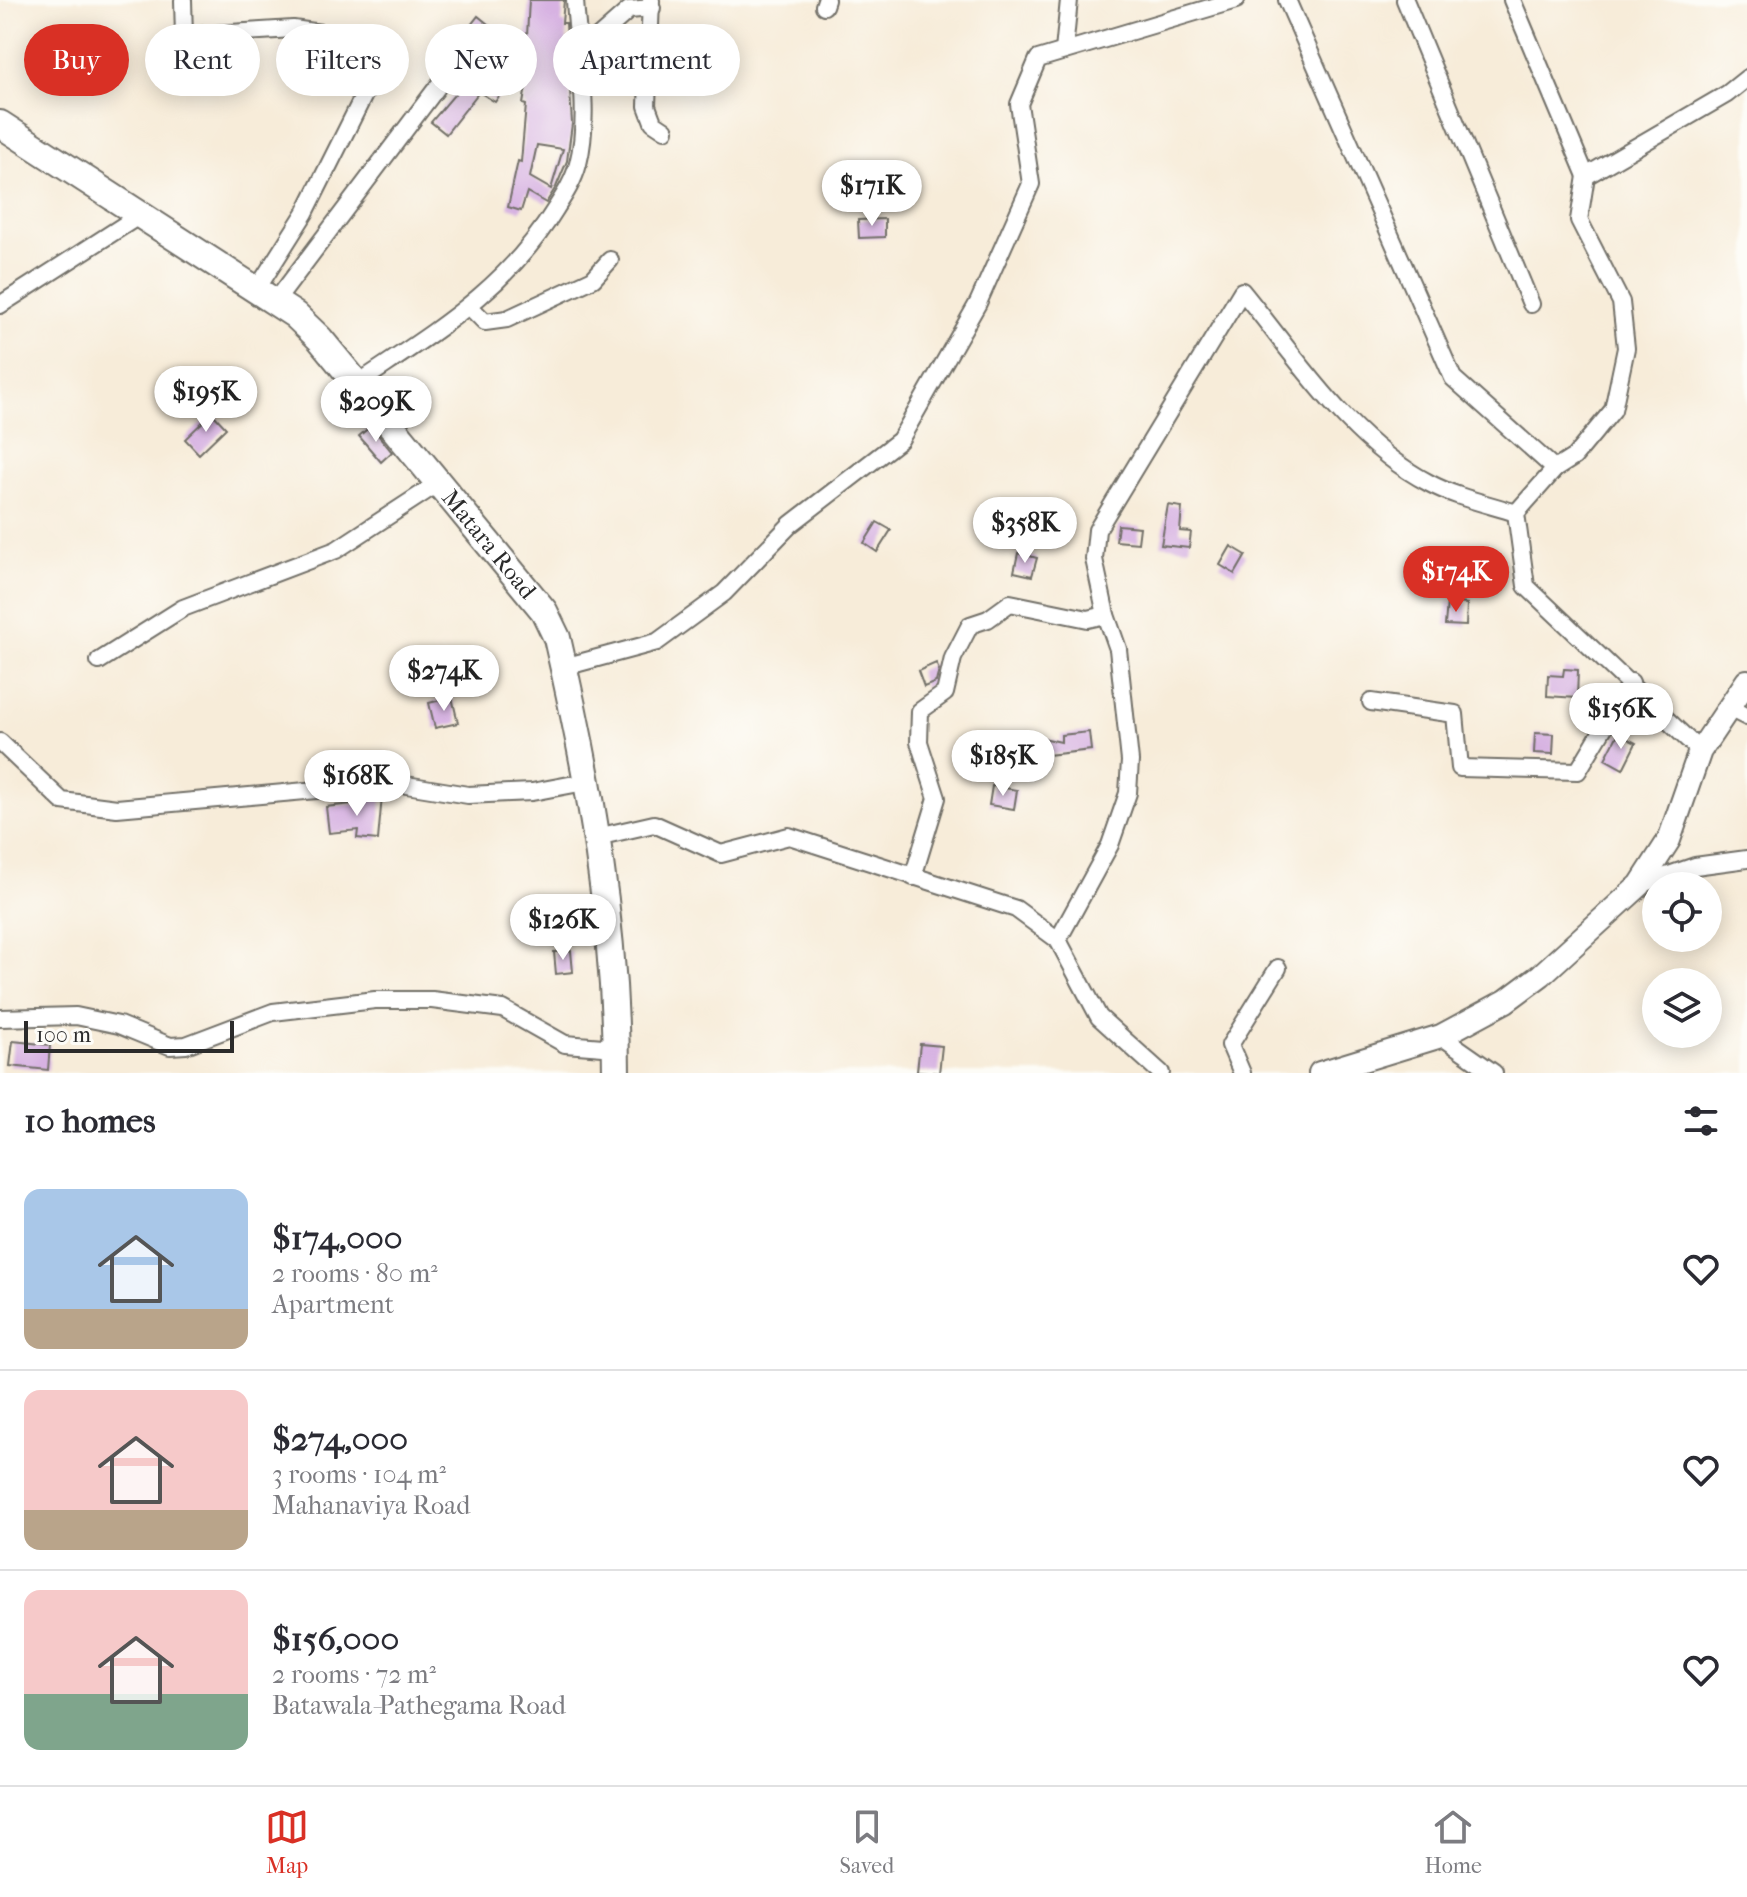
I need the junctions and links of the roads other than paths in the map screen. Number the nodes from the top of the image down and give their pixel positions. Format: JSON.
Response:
{"nodes":[{"id":1,"x":183,"y":0,"type":"edge"},
{"id":2,"x":575,"y":0,"type":"edge"},
{"id":3,"x":1069,"y":0,"type":"edge"},
{"id":4,"x":1236,"y":0,"type":"edge"},
{"id":5,"x":1287,"y":0,"type":"edge"},
{"id":6,"x":1405,"y":0,"type":"edge"},
{"id":7,"x":1512,"y":0,"type":"edge"},
{"id":8,"x":651,"y":4,"type":"edge"},
{"id":9,"x":576,"y":24,"type":"edge"},
{"id":10,"x":613,"y":24,"type":"edge"},
{"id":11,"x":1064,"y":51,"type":"junction"},
{"id":12,"x":1747,"y":78,"type":"edge"},
{"id":13,"x":429,"y":96,"type":"edge"},
{"id":14,"x":581,"y":96,"type":"edge"},
{"id":15,"x":0,"y":124,"type":"edge"},
{"id":16,"x":665,"y":130,"type":"dead end"},
{"id":17,"x":1586,"y":176,"type":"junction"},
{"id":18,"x":140,"y":215,"type":"junction"},
{"id":19,"x":610,"y":260,"type":"dead end"},
{"id":20,"x":266,"y":295,"type":"junction"},
{"id":21,"x":1531,"y":304,"type":"dead end"},
{"id":22,"x":0,"y":305,"type":"edge"},
{"id":23,"x":471,"y":308,"type":"junction"},
{"id":24,"x":357,"y":384,"type":"junction"},
{"id":25,"x":1555,"y":469,"type":"junction"},
{"id":26,"x":437,"y":484,"type":"junction"},
{"id":27,"x":1516,"y":513,"type":"junction"},
{"id":28,"x":1106,"y":615,"type":"junction"},
{"id":29,"x":99,"y":661,"type":"dead end"},
{"id":30,"x":564,"y":667,"type":"junction"},
{"id":31,"x":1747,"y":681,"type":"edge"},
{"id":32,"x":1631,"y":682,"type":"junction"},
{"id":33,"x":1371,"y":702,"type":"dead end"},
{"id":34,"x":1737,"y":712,"type":"edge"},
{"id":35,"x":0,"y":742,"type":"edge"},
{"id":36,"x":1700,"y":751,"type":"junction"},
{"id":37,"x":585,"y":782,"type":"junction"},
{"id":38,"x":597,"y":837,"type":"junction"},
{"id":39,"x":1747,"y":859,"type":"edge"},
{"id":40,"x":913,"y":877,"type":"junction"},
{"id":41,"x":1640,"y":885,"type":"junction"},
{"id":42,"x":1058,"y":940,"type":"junction"},
{"id":43,"x":1278,"y":968,"type":"dead end"},
{"id":44,"x":0,"y":1018,"type":"edge"},
{"id":45,"x":1441,"y":1036,"type":"junction"},
{"id":46,"x":616,"y":1060,"type":"edge"},
{"id":47,"x":1161,"y":1073,"type":"edge"},
{"id":48,"x":1242,"y":1073,"type":"edge"},
{"id":49,"x":1320,"y":1073,"type":"edge"},
{"id":50,"x":1494,"y":1073,"type":"edge"}],
"edges":[{"from":1,"to":20,"type":"street"},
{"from":2,"to":9,"type":"street"},
{"from":3,"to":11,"type":"street"},
{"from":4,"to":11,"type":"street"},
{"from":5,"to":25,"type":"street"},
{"from":6,"to":21,"type":"street"},
{"from":7,"to":17,"type":"street"},
{"from":8,"to":10,"type":"street"},
{"from":8,"to":16,"type":"street"},
{"from":11,"to":30,"type":"street"},
{"from":12,"to":17,"type":"street"},
{"from":13,"to":20,"type":"street"},
{"from":14,"to":23,"type":"street"},
{"from":15,"to":18,"type":"highway","name":"Matara Road"},
{"from":17,"to":25,"type":"street"},
{"from":18,"to":20,"type":"highway","name":"Matara Road"},
{"from":18,"to":22,"type":"street"},
{"from":19,"to":23,"type":"street"},
{"from":20,"to":24,"type":"highway","name":"Matara Road"},
{"from":23,"to":24,"type":"street"},
{"from":24,"to":26,"type":"highway","name":"Matara Road"},
{"from":25,"to":27,"type":"street"},
{"from":26,"to":29,"type":"street"},
{"from":26,"to":30,"type":"highway","name":"Matara Road"},
{"from":27,"to":28,"type":"street"},
{"from":27,"to":32,"type":"street"},
{"from":28,"to":40,"type":"street"},
{"from":28,"to":42,"type":"street"},
{"from":30,"to":37,"type":"highway","name":"Matara Road"},
{"from":31,"to":34,"type":"main road"},
{"from":32,"to":33,"type":"street"},
{"from":32,"to":36,"type":"street"},
{"from":34,"to":36,"type":"main road"},
{"from":35,"to":37,"type":"street"},
{"from":36,"to":41,"type":"main road"},
{"from":37,"to":38,"type":"highway","name":"Matara Road"},
{"from":38,"to":40,"type":"street"},
{"from":38,"to":46,"type":"highway","name":"Matara Road"},
{"from":39,"to":41,"type":"street"},
{"from":40,"to":42,"type":"street"},
{"from":41,"to":45,"type":"main road"},
{"from":42,"to":47,"type":"street"},
{"from":43,"to":48,"type":"street"},
{"from":44,"to":46,"type":"street"},
{"from":45,"to":49,"type":"main road"},
{"from":45,"to":50,"type":"street"}]}
